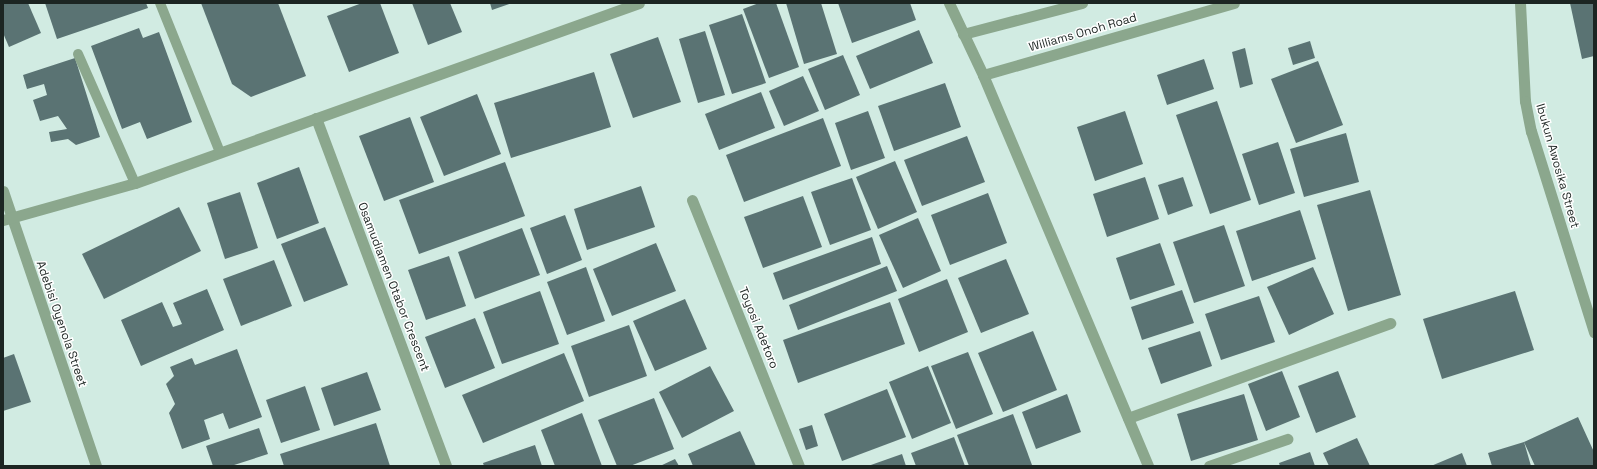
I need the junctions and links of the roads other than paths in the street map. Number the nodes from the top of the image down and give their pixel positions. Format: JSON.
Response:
{"nodes":[{"id":1,"x":160,"y":3,"type":"edge"},
{"id":2,"x":639,"y":3,"type":"edge"},
{"id":3,"x":949,"y":3,"type":"edge"},
{"id":4,"x":1082,"y":3,"type":"edge"},
{"id":5,"x":1234,"y":3,"type":"edge"},
{"id":6,"x":1520,"y":3,"type":"edge"},
{"id":7,"x":963,"y":34,"type":"junction"},
{"id":8,"x":78,"y":54,"type":"dead end"},
{"id":9,"x":983,"y":75,"type":"junction"},
{"id":10,"x":316,"y":118,"type":"junction"},
{"id":11,"x":220,"y":152,"type":"junction"},
{"id":12,"x":135,"y":183,"type":"junction"},
{"id":13,"x":3,"y":191,"type":"edge"},
{"id":14,"x":692,"y":200,"type":"dead end"},
{"id":15,"x":7,"y":219,"type":"edge"},
{"id":16,"x":1590,"y":305,"type":"edge"},
{"id":17,"x":1390,"y":323,"type":"dead end"},
{"id":18,"x":1594,"y":332,"type":"edge"},
{"id":19,"x":1128,"y":418,"type":"junction"},
{"id":20,"x":1287,"y":439,"type":"dead end"},
{"id":21,"x":96,"y":466,"type":"edge"},
{"id":22,"x":446,"y":466,"type":"edge"},
{"id":23,"x":799,"y":466,"type":"edge"},
{"id":24,"x":1148,"y":466,"type":"edge"},
{"id":25,"x":1209,"y":466,"type":"edge"}],
"edges":[{"from":1,"to":11,"type":"lane"},
{"from":2,"to":10,"type":"street"},
{"from":3,"to":7,"type":"street"},
{"from":4,"to":7,"type":"street"},
{"from":5,"to":9,"type":"street","name":"Williams Onoh Road"},
{"from":6,"to":16,"type":"street","name":"Ibukun Awosika Street"},
{"from":7,"to":9,"type":"street"},
{"from":8,"to":12,"type":"lane"},
{"from":9,"to":19,"type":"street"},
{"from":10,"to":11,"type":"street"},
{"from":10,"to":22,"type":"street","name":"Osamudiamen Otabor Crescent"},
{"from":11,"to":12,"type":"street"},
{"from":12,"to":15,"type":"street"},
{"from":13,"to":15,"type":"street","name":"Adebisi Oyenola Street"},
{"from":14,"to":23,"type":"street","name":"Toyosi Adetoro"},
{"from":15,"to":21,"type":"street","name":"Adebisi Oyenola Street"},
{"from":16,"to":18,"type":"street","name":"Ibukun Awosika Street"},
{"from":17,"to":19,"type":"street"},
{"from":19,"to":24,"type":"street"},
{"from":20,"to":25,"type":"street"}]}
